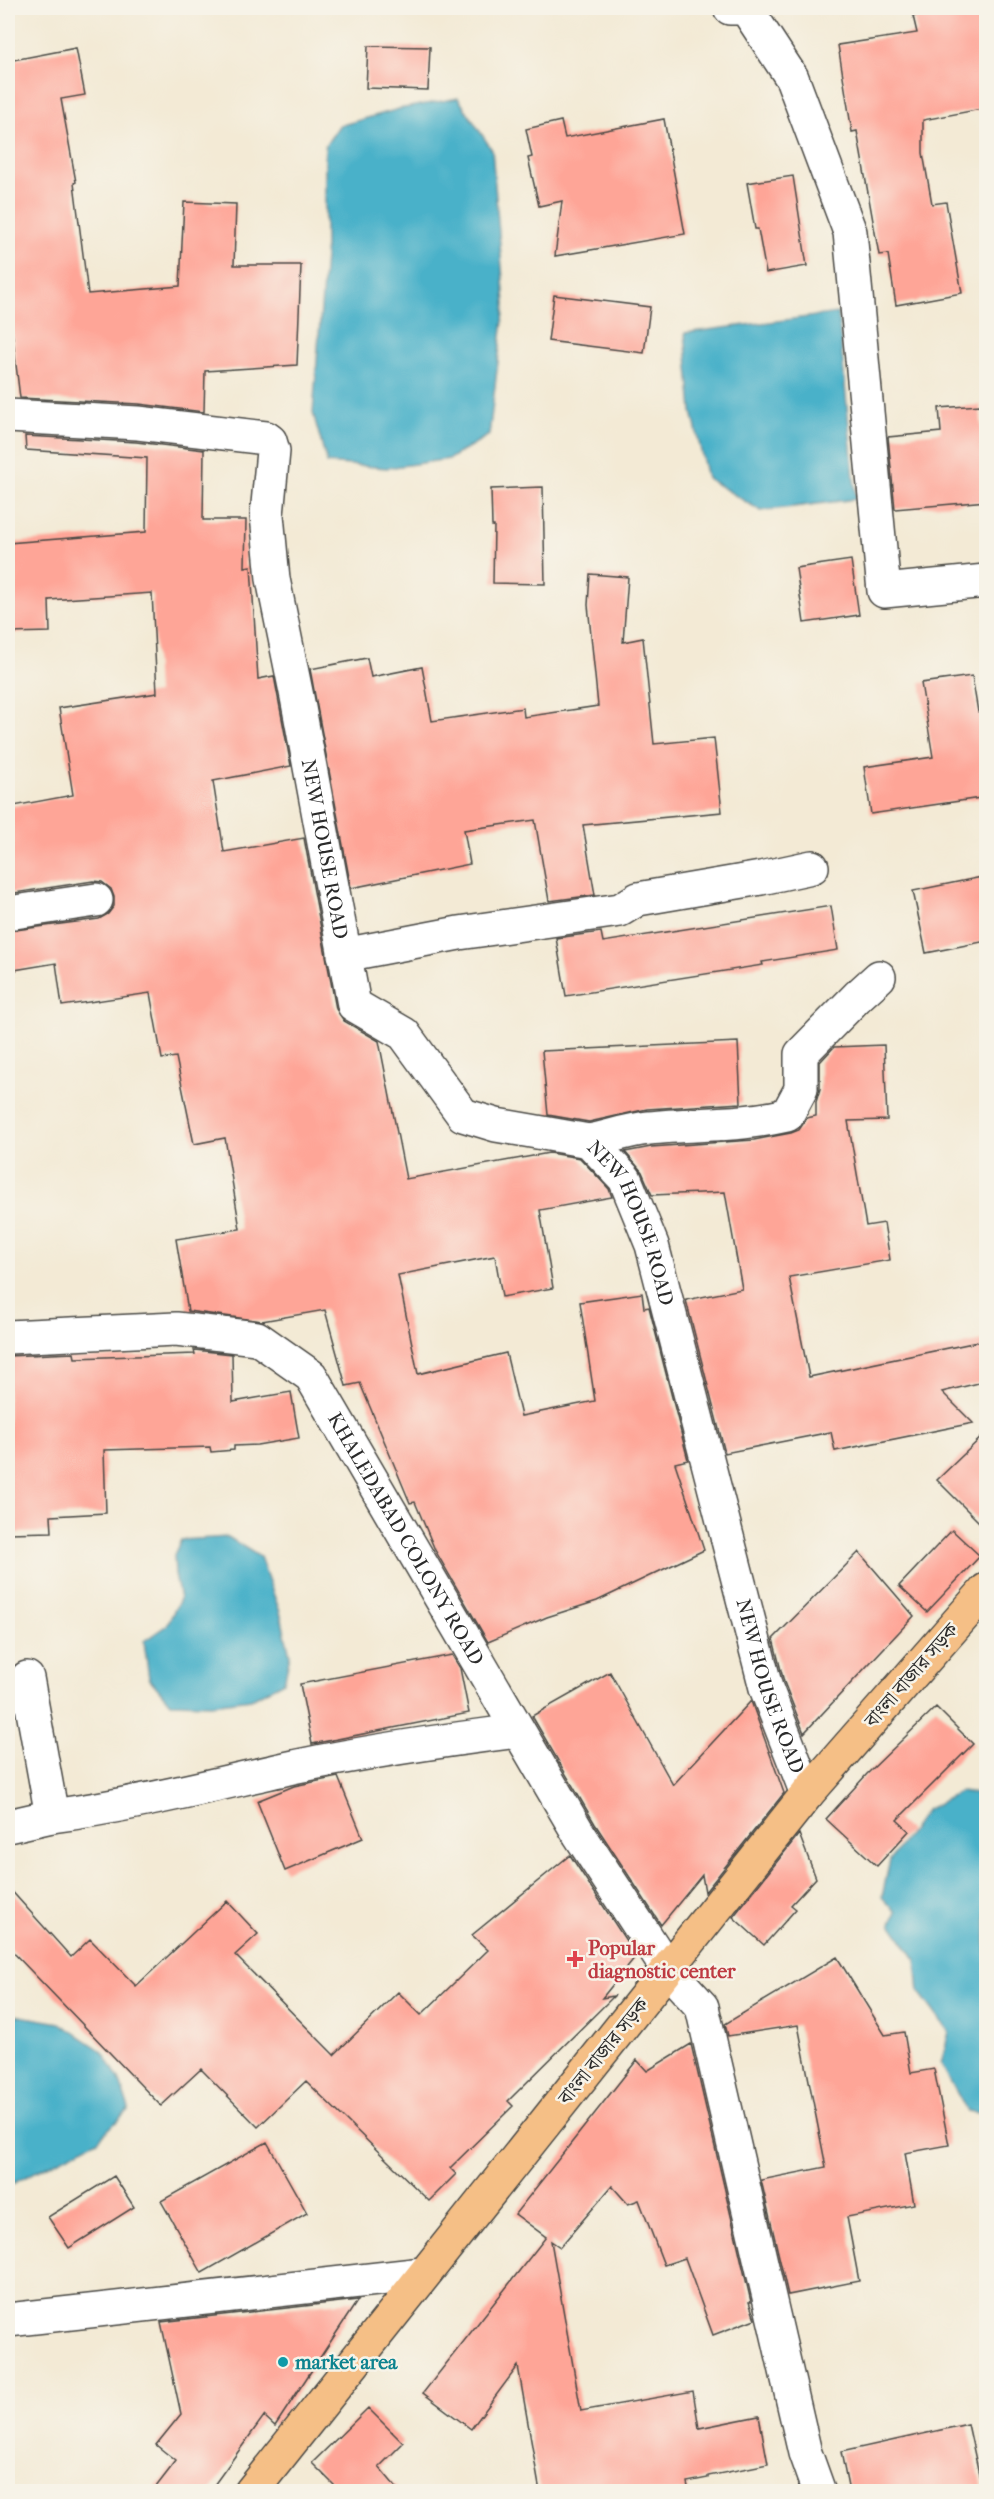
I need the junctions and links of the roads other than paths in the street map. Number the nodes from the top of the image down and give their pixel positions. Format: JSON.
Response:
{"nodes":[{"id":1,"x":730,"y":8,"type":"edge"},
{"id":2,"x":8,"y":416,"type":"edge"},
{"id":3,"x":987,"y":581,"type":"edge"},
{"id":4,"x":812,"y":867,"type":"dead end"},
{"id":5,"x":96,"y":900,"type":"dead end"},
{"id":6,"x":8,"y":914,"type":"edge"},
{"id":7,"x":344,"y":955,"type":"junction"},
{"id":8,"x":879,"y":977,"type":"dead end"},
{"id":9,"x":590,"y":1141,"type":"junction"},
{"id":10,"x":8,"y":1337,"type":"edge"},
{"id":11,"x":987,"y":1590,"type":"edge"},
{"id":12,"x":27,"y":1678,"type":"dead end"},
{"id":13,"x":518,"y":1731,"type":"junction"},
{"id":14,"x":807,"y":1794,"type":"junction"},
{"id":15,"x":52,"y":1816,"type":"junction"},
{"id":16,"x":8,"y":1826,"type":"edge"},
{"id":17,"x":668,"y":1970,"type":"junction"},
{"id":18,"x":423,"y":2274,"type":"junction"},
{"id":19,"x":8,"y":2320,"type":"edge"},
{"id":20,"x":251,"y":2492,"type":"edge"},
{"id":21,"x":819,"y":2492,"type":"edge"}],
"edges":[{"from":1,"to":3,"type":"street"},
{"from":2,"to":7,"type":"street","name":"NEW HOUSE ROAD"},
{"from":4,"to":7,"type":"street"},
{"from":5,"to":6,"type":"street"},
{"from":7,"to":9,"type":"street","name":"NEW HOUSE ROAD"},
{"from":8,"to":9,"type":"street"},
{"from":9,"to":14,"type":"street","name":"NEW HOUSE ROAD"},
{"from":10,"to":13,"type":"street","name":"KHALEDABAD COLONY ROAD"},
{"from":11,"to":14,"type":"main road","name":"বাংলা বাজার সড়ক"},
{"from":12,"to":15,"type":"street"},
{"from":13,"to":15,"type":"street"},
{"from":13,"to":17,"type":"street","name":"KHALEDABAD COLONY ROAD"},
{"from":14,"to":17,"type":"main road","name":"বাংলা বাজার সড়ক"},
{"from":15,"to":16,"type":"street"},
{"from":17,"to":18,"type":"main road","name":"বাংলা বাজার সড়ক"},
{"from":17,"to":21,"type":"street","name":"KHALEDABAD COLONY ROAD"},
{"from":18,"to":19,"type":"street"},
{"from":18,"to":20,"type":"main road","name":"বাংলা বাজার সড়ক"}]}
